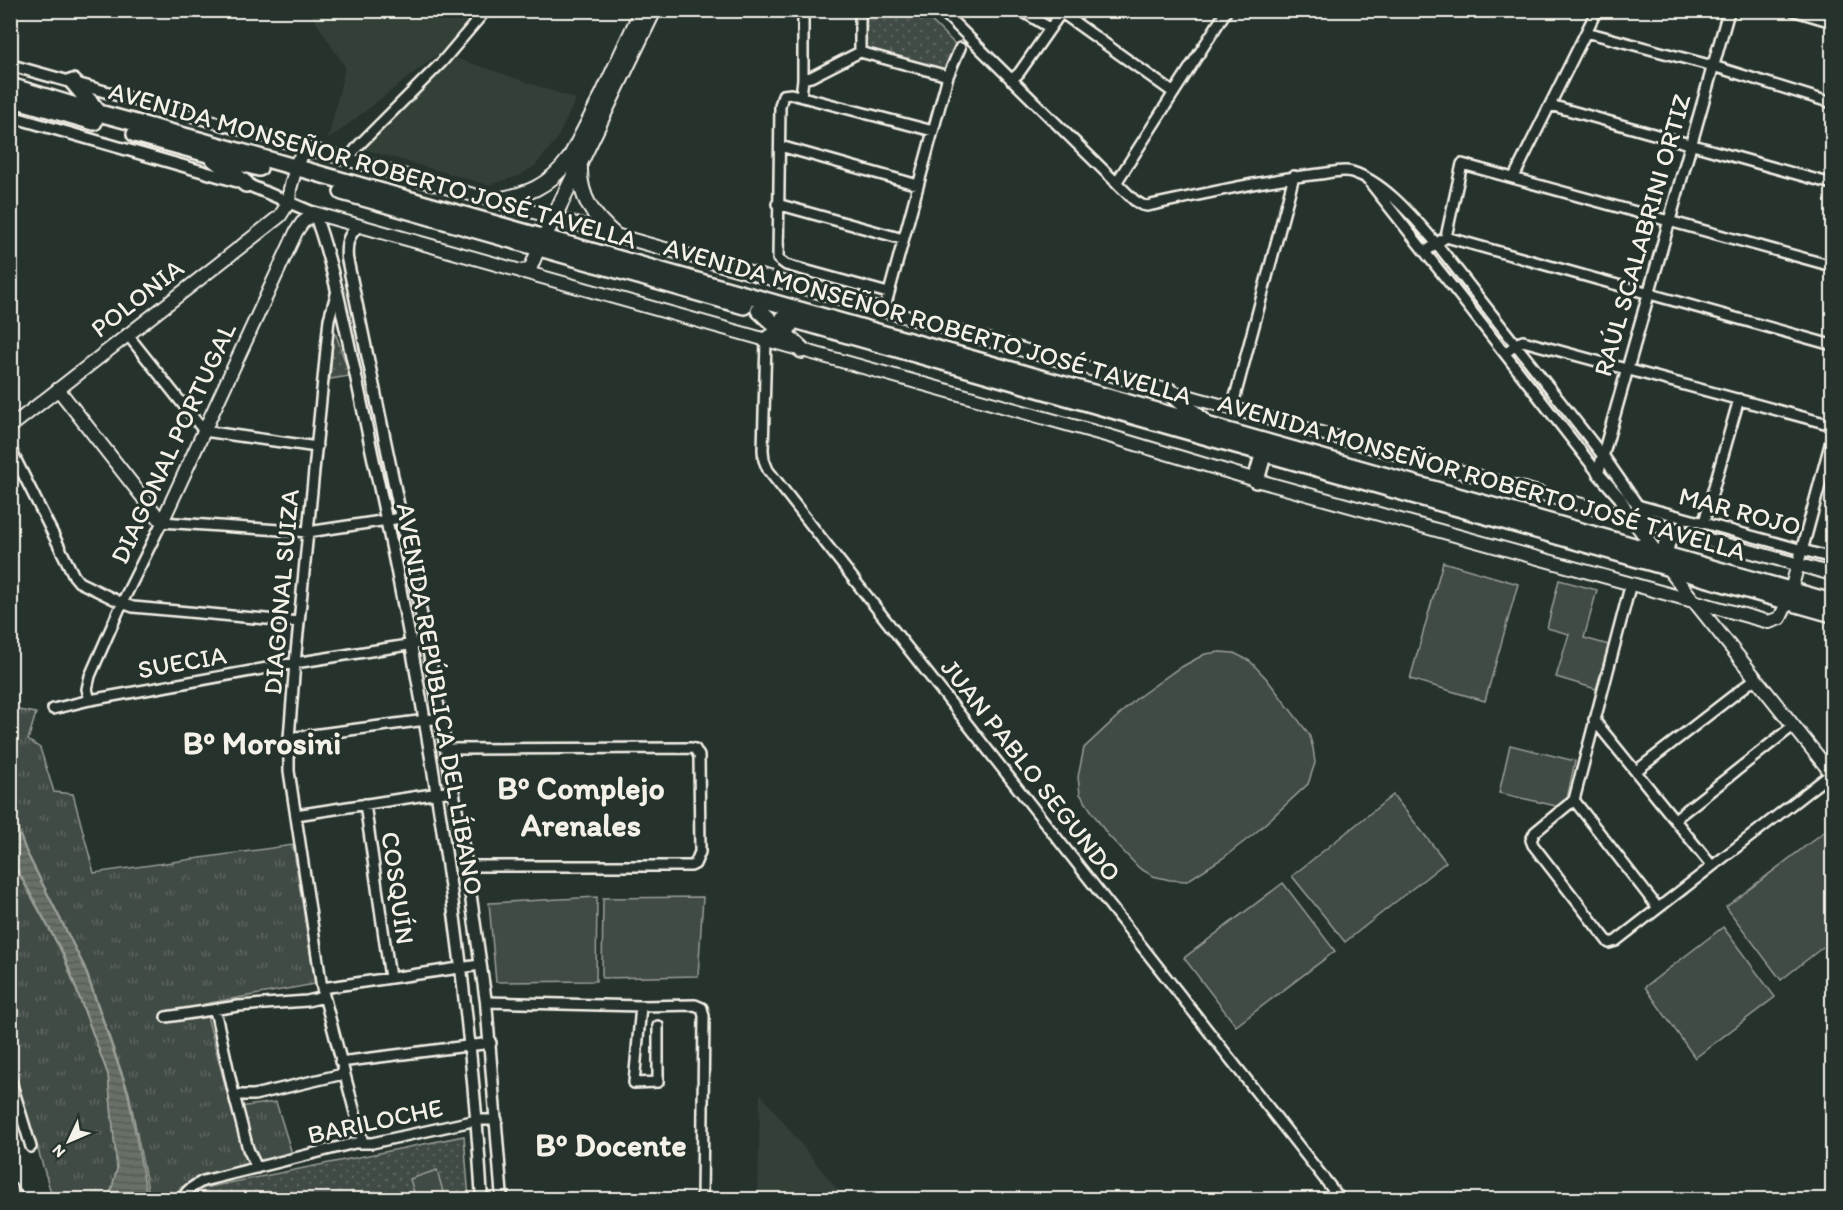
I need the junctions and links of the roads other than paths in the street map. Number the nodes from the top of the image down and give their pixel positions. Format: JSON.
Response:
{"nodes":[{"id":1,"x":486,"y":10,"type":"edge"},
{"id":2,"x":642,"y":10,"type":"edge"},
{"id":3,"x":654,"y":10,"type":"edge"},
{"id":4,"x":803,"y":10,"type":"edge"},
{"id":5,"x":860,"y":10,"type":"edge"},
{"id":6,"x":1020,"y":10,"type":"edge"},
{"id":7,"x":1227,"y":10,"type":"edge"},
{"id":8,"x":1597,"y":10,"type":"edge"},
{"id":9,"x":1729,"y":10,"type":"edge"},
{"id":10,"x":1792,"y":10,"type":"edge"},
{"id":11,"x":946,"y":12,"type":"edge"},
{"id":12,"x":1062,"y":12,"type":"edge"},
{"id":13,"x":1833,"y":22,"type":"edge"},
{"id":14,"x":1050,"y":28,"type":"junction"},
{"id":15,"x":1586,"y":32,"type":"junction"},
{"id":16,"x":960,"y":48,"type":"dead end"},
{"id":17,"x":860,"y":52,"type":"junction"},
{"id":18,"x":10,"y":65,"type":"edge"},
{"id":19,"x":1713,"y":66,"type":"junction"},
{"id":20,"x":948,"y":76,"type":"junction"},
{"id":21,"x":803,"y":79,"type":"junction"},
{"id":22,"x":1011,"y":80,"type":"junction"},
{"id":23,"x":10,"y":86,"type":"edge"},
{"id":24,"x":78,"y":88,"type":"junction"},
{"id":25,"x":99,"y":89,"type":"joint"},
{"id":26,"x":1174,"y":93,"type":"junction"},
{"id":27,"x":801,"y":96,"type":"junction"},
{"id":28,"x":10,"y":98,"type":"edge"},
{"id":29,"x":61,"y":101,"type":"junction"},
{"id":30,"x":1833,"y":103,"type":"edge"},
{"id":31,"x":1550,"y":105,"type":"junction"},
{"id":32,"x":99,"y":113,"type":"junction"},
{"id":33,"x":10,"y":116,"type":"edge"},
{"id":34,"x":933,"y":131,"type":"junction"},
{"id":35,"x":1690,"y":144,"type":"junction"},
{"id":36,"x":780,"y":146,"type":"junction"},
{"id":37,"x":314,"y":150,"type":"junction"},
{"id":38,"x":207,"y":153,"type":"junction"},
{"id":39,"x":347,"y":160,"type":"junction"},
{"id":40,"x":580,"y":162,"type":"junction"},
{"id":41,"x":294,"y":173,"type":"junction"},
{"id":42,"x":1294,"y":176,"type":"junction"},
{"id":43,"x":1362,"y":177,"type":"junction"},
{"id":44,"x":1514,"y":177,"type":"junction"},
{"id":45,"x":1116,"y":183,"type":"junction"},
{"id":46,"x":246,"y":184,"type":"junction"},
{"id":47,"x":1833,"y":184,"type":"edge"},
{"id":48,"x":918,"y":185,"type":"junction"},
{"id":49,"x":492,"y":201,"type":"junction"},
{"id":50,"x":289,"y":202,"type":"junction"},
{"id":51,"x":777,"y":204,"type":"junction"},
{"id":52,"x":314,"y":213,"type":"junction"},
{"id":53,"x":552,"y":218,"type":"junction"},
{"id":54,"x":1670,"y":220,"type":"junction"},
{"id":55,"x":358,"y":226,"type":"junction"},
{"id":56,"x":616,"y":236,"type":"junction"},
{"id":57,"x":1446,"y":237,"type":"junction"},
{"id":58,"x":903,"y":240,"type":"junction"},
{"id":59,"x":541,"y":243,"type":"junction"},
{"id":60,"x":1436,"y":243,"type":"junction"},
{"id":61,"x":1425,"y":252,"type":"junction"},
{"id":62,"x":1833,"y":266,"type":"edge"},
{"id":63,"x":522,"y":272,"type":"junction"},
{"id":64,"x":337,"y":291,"type":"junction"},
{"id":65,"x":888,"y":293,"type":"junction"},
{"id":66,"x":1648,"y":293,"type":"junction"},
{"id":67,"x":759,"y":310,"type":"junction"},
{"id":68,"x":884,"y":311,"type":"junction"},
{"id":69,"x":798,"y":321,"type":"junction"},
{"id":70,"x":782,"y":331,"type":"junction"},
{"id":71,"x":128,"y":334,"type":"junction"},
{"id":72,"x":766,"y":340,"type":"junction"},
{"id":73,"x":1516,"y":344,"type":"junction"},
{"id":74,"x":1833,"y":345,"type":"edge"},
{"id":75,"x":802,"y":350,"type":"junction"},
{"id":76,"x":1505,"y":354,"type":"junction"},
{"id":77,"x":1628,"y":369,"type":"junction"},
{"id":78,"x":58,"y":389,"type":"junction"},
{"id":79,"x":1169,"y":391,"type":"junction"},
{"id":80,"x":1739,"y":399,"type":"junction"},
{"id":81,"x":1232,"y":408,"type":"junction"},
{"id":82,"x":1206,"y":423,"type":"junction"},
{"id":83,"x":1833,"y":425,"type":"edge"},
{"id":84,"x":10,"y":427,"type":"edge"},
{"id":85,"x":204,"y":431,"type":"junction"},
{"id":86,"x":1833,"y":439,"type":"edge"},
{"id":87,"x":317,"y":447,"type":"junction"},
{"id":88,"x":10,"y":448,"type":"edge"},
{"id":89,"x":1264,"y":452,"type":"junction"},
{"id":90,"x":1602,"y":456,"type":"junction"},
{"id":91,"x":1598,"y":472,"type":"junction"},
{"id":92,"x":1256,"y":480,"type":"junction"},
{"id":93,"x":1637,"y":505,"type":"junction"},
{"id":94,"x":1631,"y":517,"type":"junction"},
{"id":95,"x":401,"y":518,"type":"junction"},
{"id":96,"x":387,"y":520,"type":"junction"},
{"id":97,"x":162,"y":522,"type":"junction"},
{"id":98,"x":1704,"y":522,"type":"junction"},
{"id":99,"x":1655,"y":524,"type":"junction"},
{"id":100,"x":1677,"y":531,"type":"junction"},
{"id":101,"x":308,"y":532,"type":"junction"},
{"id":102,"x":1803,"y":549,"type":"junction"},
{"id":103,"x":1662,"y":557,"type":"junction"},
{"id":104,"x":1833,"y":558,"type":"edge"},
{"id":105,"x":1798,"y":564,"type":"junction"},
{"id":106,"x":1833,"y":574,"type":"edge"},
{"id":107,"x":1631,"y":584,"type":"junction"},
{"id":108,"x":1789,"y":595,"type":"junction"},
{"id":109,"x":1695,"y":601,"type":"junction"},
{"id":110,"x":1833,"y":602,"type":"edge"},
{"id":111,"x":122,"y":603,"type":"junction"},
{"id":112,"x":1729,"y":611,"type":"junction"},
{"id":113,"x":1833,"y":614,"type":"edge"},
{"id":114,"x":299,"y":622,"type":"junction"},
{"id":115,"x":1721,"y":632,"type":"junction"},
{"id":116,"x":427,"y":642,"type":"junction"},
{"id":117,"x":411,"y":645,"type":"junction"},
{"id":118,"x":295,"y":663,"type":"junction"},
{"id":119,"x":1756,"y":678,"type":"junction"},
{"id":120,"x":90,"y":699,"type":"junction"},
{"id":121,"x":53,"y":709,"type":"dead end"},
{"id":122,"x":441,"y":718,"type":"junction"},
{"id":123,"x":424,"y":720,"type":"junction"},
{"id":124,"x":1594,"y":720,"type":"junction"},
{"id":125,"x":1793,"y":726,"type":"junction"},
{"id":126,"x":289,"y":738,"type":"junction"},
{"id":127,"x":447,"y":749,"type":"junction"},
{"id":128,"x":1636,"y":771,"type":"junction"},
{"id":129,"x":1832,"y":773,"type":"edge"},
{"id":130,"x":452,"y":791,"type":"junction"},
{"id":131,"x":437,"y":793,"type":"junction"},
{"id":132,"x":1574,"y":800,"type":"junction"},
{"id":133,"x":364,"y":804,"type":"junction"},
{"id":134,"x":296,"y":815,"type":"junction"},
{"id":135,"x":1675,"y":819,"type":"junction"},
{"id":136,"x":466,"y":866,"type":"junction"},
{"id":137,"x":1712,"y":866,"type":"junction"},
{"id":138,"x":1658,"y":908,"type":"junction"},
{"id":139,"x":480,"y":965,"type":"junction"},
{"id":140,"x":461,"y":969,"type":"junction"},
{"id":141,"x":390,"y":978,"type":"junction"},
{"id":142,"x":323,"y":993,"type":"junction"},
{"id":143,"x":486,"y":1002,"type":"junction"},
{"id":144,"x":641,"y":1006,"type":"junction"},
{"id":145,"x":215,"y":1010,"type":"junction"},
{"id":146,"x":166,"y":1017,"type":"dead end"},
{"id":147,"x":658,"y":1026,"type":"dead end"},
{"id":148,"x":491,"y":1043,"type":"junction"},
{"id":149,"x":471,"y":1044,"type":"junction"},
{"id":150,"x":340,"y":1062,"type":"junction"},
{"id":151,"x":343,"y":1074,"type":"junction"},
{"id":152,"x":10,"y":1078,"type":"edge"},
{"id":153,"x":234,"y":1095,"type":"junction"},
{"id":154,"x":477,"y":1120,"type":"junction"},
{"id":155,"x":497,"y":1120,"type":"junction"},
{"id":156,"x":363,"y":1143,"type":"junction"},
{"id":157,"x":31,"y":1147,"type":"dead end"},
{"id":158,"x":259,"y":1167,"type":"junction"},
{"id":159,"x":10,"y":1187,"type":"edge"},
{"id":160,"x":20,"y":1200,"type":"edge"},
{"id":161,"x":183,"y":1200,"type":"edge"},
{"id":162,"x":482,"y":1200,"type":"edge"},
{"id":163,"x":502,"y":1200,"type":"edge"},
{"id":164,"x":702,"y":1200,"type":"edge"},
{"id":165,"x":1341,"y":1200,"type":"edge"}],
"edges":[{"from":1,"to":39,"type":"street"},
{"from":2,"to":49,"type":"main road"},
{"from":3,"to":40,"type":"main road"},
{"from":4,"to":21,"type":"street"},
{"from":5,"to":17,"type":"street"},
{"from":6,"to":14,"type":"street"},
{"from":7,"to":26,"type":"street"},
{"from":8,"to":15,"type":"street"},
{"from":9,"to":19,"type":"street","name":"RAÚL SCALABRINI ORTIZ"},
{"from":10,"to":13,"type":"street"},
{"from":11,"to":22,"type":"street"},
{"from":12,"to":14,"type":"street"},
{"from":12,"to":26,"type":"street"},
{"from":14,"to":22,"type":"street"},
{"from":15,"to":19,"type":"street"},
{"from":15,"to":31,"type":"street"},
{"from":16,"to":20,"type":"street"},
{"from":17,"to":20,"type":"street"},
{"from":17,"to":21,"type":"street"},
{"from":18,"to":24,"type":"street"},
{"from":19,"to":30,"type":"street"},
{"from":19,"to":35,"type":"street","name":"RAÚL SCALABRINI ORTIZ"},
{"from":20,"to":34,"type":"street"},
{"from":21,"to":27,"type":"street"},
{"from":22,"to":45,"type":"street"},
{"from":23,"to":29,"type":"highway","name":"AVENIDA MONSEÑOR ROBERTO JOSÉ TAVELLA"},
{"from":24,"to":25,"type":"highway"},
{"from":24,"to":29,"type":"highway"},
{"from":24,"to":32,"type":"highway"},
{"from":25,"to":37,"type":"street"},
{"from":26,"to":45,"type":"street"},
{"from":27,"to":34,"type":"street"},
{"from":27,"to":36,"type":"street"},
{"from":28,"to":38,"type":"highway","name":"AVENIDA MONSEÑOR ROBERTO JOSÉ TAVELLA"},
{"from":29,"to":32,"type":"highway","name":"AVENIDA MONSEÑOR ROBERTO JOSÉ TAVELLA"},
{"from":31,"to":35,"type":"street"},
{"from":31,"to":44,"type":"street"},
{"from":32,"to":41,"type":"highway","name":"AVENIDA MONSEÑOR ROBERTO JOSÉ TAVELLA"},
{"from":33,"to":46,"type":"street"},
{"from":34,"to":48,"type":"street"},
{"from":35,"to":47,"type":"street"},
{"from":35,"to":54,"type":"street","name":"RAÚL SCALABRINI ORTIZ"},
{"from":36,"to":48,"type":"street"},
{"from":36,"to":51,"type":"street"},
{"from":37,"to":39,"type":"main road"},
{"from":37,"to":41,"type":"main road"},
{"from":38,"to":41,"type":"highway","name":"AVENIDA MONSEÑOR ROBERTO JOSÉ TAVELLA"},
{"from":38,"to":46,"type":"highway"},
{"from":39,"to":49,"type":"main road"},
{"from":40,"to":53,"type":"main road"},
{"from":40,"to":56,"type":"main road"},
{"from":41,"to":50,"type":"main road"},
{"from":41,"to":59,"type":"highway","name":"AVENIDA MONSEÑOR ROBERTO JOSÉ TAVELLA"},
{"from":42,"to":43,"type":"street"},
{"from":42,"to":45,"type":"street"},
{"from":42,"to":81,"type":"street"},
{"from":43,"to":60,"type":"street"},
{"from":43,"to":61,"type":"street"},
{"from":44,"to":54,"type":"street"},
{"from":44,"to":57,"type":"street"},
{"from":46,"to":50,"type":"street"},
{"from":48,"to":58,"type":"street"},
{"from":49,"to":53,"type":"main road"},
{"from":50,"to":52,"type":"street"},
{"from":50,"to":71,"type":"main road","name":"POLONIA"},
{"from":51,"to":58,"type":"street"},
{"from":51,"to":65,"type":"street"},
{"from":52,"to":55,"type":"main road"},
{"from":52,"to":64,"type":"street","name":"AVENIDA REPÚBLICA DEL LÍBANO"},
{"from":52,"to":85,"type":"main road","name":"DIAGONAL PORTUGAL"},
{"from":53,"to":56,"type":"main road"},
{"from":53,"to":59,"type":"main road"},
{"from":54,"to":62,"type":"street"},
{"from":54,"to":66,"type":"street","name":"RAÚL SCALABRINI ORTIZ"},
{"from":55,"to":63,"type":"main road"},
{"from":55,"to":95,"type":"street","name":"AVENIDA REPÚBLICA DEL LÍBANO"},
{"from":56,"to":68,"type":"main road"},
{"from":57,"to":60,"type":"street"},
{"from":57,"to":66,"type":"street"},
{"from":58,"to":65,"type":"street"},
{"from":59,"to":63,"type":"main road"},
{"from":59,"to":67,"type":"highway","name":"AVENIDA MONSEÑOR ROBERTO JOSÉ TAVELLA"},
{"from":59,"to":82,"type":"highway","name":"AVENIDA MONSEÑOR ROBERTO JOSÉ TAVELLA"},
{"from":60,"to":61,"type":"street"},
{"from":60,"to":73,"type":"street"},
{"from":61,"to":76,"type":"street"},
{"from":63,"to":72,"type":"main road"},
{"from":64,"to":87,"type":"street","name":"DIAGONAL SUIZA"},
{"from":64,"to":96,"type":"street","name":"AVENIDA REPÚBLICA DEL LÍBANO"},
{"from":65,"to":68,"type":"street"},
{"from":66,"to":74,"type":"street"},
{"from":66,"to":77,"type":"street","name":"RAÚL SCALABRINI ORTIZ"},
{"from":67,"to":69,"type":"highway","name":"AVENIDA MONSEÑOR ROBERTO JOSÉ TAVELLA"},
{"from":67,"to":70,"type":"highway"},
{"from":68,"to":79,"type":"main road"},
{"from":69,"to":70,"type":"highway"},
{"from":69,"to":89,"type":"highway","name":"AVENIDA MONSEÑOR ROBERTO JOSÉ TAVELLA"},
{"from":70,"to":72,"type":"highway"},
{"from":70,"to":75,"type":"highway"},
{"from":71,"to":78,"type":"main road","name":"POLONIA"},
{"from":71,"to":85,"type":"street"},
{"from":72,"to":75,"type":"main road"},
{"from":72,"to":165,"type":"street","name":"JUAN PABLO SEGUNDO"},
{"from":73,"to":76,"type":"street"},
{"from":73,"to":77,"type":"street"},
{"from":73,"to":90,"type":"street"},
{"from":75,"to":92,"type":"main road"},
{"from":76,"to":91,"type":"street"},
{"from":77,"to":80,"type":"street"},
{"from":77,"to":90,"type":"street","name":"RAÚL SCALABRINI ORTIZ"},
{"from":78,"to":84,"type":"main road","name":"POLONIA"},
{"from":78,"to":97,"type":"main road"},
{"from":79,"to":81,"type":"main road"},
{"from":79,"to":82,"type":"highway"},
{"from":80,"to":83,"type":"street"},
{"from":80,"to":98,"type":"street"},
{"from":81,"to":94,"type":"main road"},
{"from":82,"to":103,"type":"highway","name":"AVENIDA MONSEÑOR ROBERTO JOSÉ TAVELLA"},
{"from":85,"to":87,"type":"street"},
{"from":85,"to":97,"type":"main road","name":"DIAGONAL PORTUGAL"},
{"from":86,"to":102,"type":"street"},
{"from":87,"to":101,"type":"street","name":"DIAGONAL SUIZA"},
{"from":88,"to":111,"type":"street"},
{"from":89,"to":92,"type":"highway"},
{"from":89,"to":103,"type":"highway","name":"AVENIDA MONSEÑOR ROBERTO JOSÉ TAVELLA"},
{"from":90,"to":91,"type":"street","name":"RAÚL SCALABRINI ORTIZ"},
{"from":90,"to":93,"type":"street"},
{"from":91,"to":94,"type":"street"},
{"from":92,"to":107,"type":"main road"},
{"from":93,"to":98,"type":"street","name":"MAR ROJO"},
{"from":93,"to":99,"type":"street"},
{"from":94,"to":99,"type":"main road"},
{"from":94,"to":103,"type":"main road"},
{"from":95,"to":96,"type":"street"},
{"from":95,"to":116,"type":"street","name":"AVENIDA REPÚBLICA DEL LÍBANO"},
{"from":96,"to":101,"type":"street"},
{"from":96,"to":117,"type":"street","name":"AVENIDA REPÚBLICA DEL LÍBANO"},
{"from":97,"to":101,"type":"street"},
{"from":97,"to":111,"type":"street","name":"DIAGONAL PORTUGAL"},
{"from":98,"to":102,"type":"street","name":"MAR ROJO"},
{"from":99,"to":100,"type":"main road"},
{"from":100,"to":103,"type":"highway"},
{"from":100,"to":105,"type":"main road"},
{"from":101,"to":114,"type":"street","name":"DIAGONAL SUIZA"},
{"from":102,"to":104,"type":"street","name":"MAR ROJO"},
{"from":102,"to":105,"type":"street"},
{"from":103,"to":108,"type":"highway","name":"AVENIDA MONSEÑOR ROBERTO JOSÉ TAVELLA"},
{"from":103,"to":109,"type":"main road"},
{"from":105,"to":106,"type":"main road"},
{"from":105,"to":108,"type":"main road"},
{"from":107,"to":109,"type":"main road"},
{"from":107,"to":124,"type":"street"},
{"from":108,"to":110,"type":"highway","name":"AVENIDA MONSEÑOR ROBERTO JOSÉ TAVELLA"},
{"from":108,"to":112,"type":"main road"},
{"from":108,"to":113,"type":"highway","name":"AVENIDA MONSEÑOR ROBERTO JOSÉ TAVELLA"},
{"from":109,"to":112,"type":"main road"},
{"from":109,"to":115,"type":"main road"},
{"from":111,"to":114,"type":"street"},
{"from":111,"to":120,"type":"street","name":"DIAGONAL PORTUGAL"},
{"from":112,"to":115,"type":"main road"},
{"from":114,"to":118,"type":"street","name":"DIAGONAL SUIZA"},
{"from":115,"to":119,"type":"main road"},
{"from":116,"to":117,"type":"street","name":"SUECIA"},
{"from":116,"to":122,"type":"street","name":"AVENIDA REPÚBLICA DEL LÍBANO"},
{"from":117,"to":118,"type":"street","name":"SUECIA"},
{"from":117,"to":123,"type":"street","name":"AVENIDA REPÚBLICA DEL LÍBANO"},
{"from":118,"to":120,"type":"street","name":"SUECIA"},
{"from":118,"to":126,"type":"street","name":"DIAGONAL SUIZA"},
{"from":119,"to":125,"type":"main road"},
{"from":119,"to":128,"type":"street"},
{"from":120,"to":121,"type":"street","name":"SUECIA"},
{"from":122,"to":123,"type":"street"},
{"from":122,"to":127,"type":"street","name":"AVENIDA REPÚBLICA DEL LÍBANO"},
{"from":123,"to":126,"type":"street"},
{"from":123,"to":131,"type":"street","name":"AVENIDA REPÚBLICA DEL LÍBANO"},
{"from":124,"to":128,"type":"street"},
{"from":124,"to":132,"type":"street"},
{"from":125,"to":129,"type":"main road"},
{"from":125,"to":135,"type":"street"},
{"from":126,"to":134,"type":"street","name":"DIAGONAL SUIZA"},
{"from":127,"to":130,"type":"street","name":"AVENIDA REPÚBLICA DEL LÍBANO"},
{"from":127,"to":136,"type":"street"},
{"from":128,"to":135,"type":"street"},
{"from":129,"to":137,"type":"street"},
{"from":130,"to":131,"type":"street"},
{"from":130,"to":136,"type":"street","name":"AVENIDA REPÚBLICA DEL LÍBANO"},
{"from":131,"to":133,"type":"street"},
{"from":131,"to":140,"type":"street","name":"AVENIDA REPÚBLICA DEL LÍBANO"},
{"from":132,"to":138,"type":"street"},
{"from":132,"to":138,"type":"street"},
{"from":133,"to":134,"type":"street"},
{"from":133,"to":141,"type":"street","name":"COSQUÍN"},
{"from":134,"to":142,"type":"street","name":"DIAGONAL SUIZA"},
{"from":135,"to":137,"type":"street"},
{"from":136,"to":139,"type":"street","name":"AVENIDA REPÚBLICA DEL LÍBANO"},
{"from":137,"to":138,"type":"street"},
{"from":139,"to":140,"type":"street"},
{"from":139,"to":143,"type":"street","name":"AVENIDA REPÚBLICA DEL LÍBANO"},
{"from":140,"to":141,"type":"street"},
{"from":140,"to":149,"type":"street","name":"AVENIDA REPÚBLICA DEL LÍBANO"},
{"from":141,"to":142,"type":"street"},
{"from":142,"to":145,"type":"street"},
{"from":142,"to":150,"type":"street","name":"DIAGONAL SUIZA"},
{"from":143,"to":144,"type":"street"},
{"from":143,"to":148,"type":"street","name":"AVENIDA REPÚBLICA DEL LÍBANO"},
{"from":144,"to":147,"type":"street"},
{"from":144,"to":164,"type":"street"},
{"from":145,"to":146,"type":"street"},
{"from":145,"to":153,"type":"street"},
{"from":148,"to":149,"type":"street"},
{"from":148,"to":155,"type":"street","name":"AVENIDA REPÚBLICA DEL LÍBANO"},
{"from":149,"to":150,"type":"street"},
{"from":149,"to":154,"type":"street","name":"AVENIDA REPÚBLICA DEL LÍBANO"},
{"from":150,"to":151,"type":"street","name":"DIAGONAL SUIZA"},
{"from":151,"to":153,"type":"street"},
{"from":151,"to":156,"type":"street","name":"DIAGONAL SUIZA"},
{"from":152,"to":157,"type":"street"},
{"from":153,"to":158,"type":"street"},
{"from":154,"to":155,"type":"street","name":"BARILOCHE"},
{"from":154,"to":156,"type":"street","name":"BARILOCHE"},
{"from":154,"to":162,"type":"street","name":"AVENIDA REPÚBLICA DEL LÍBANO"},
{"from":155,"to":163,"type":"street","name":"AVENIDA REPÚBLICA DEL LÍBANO"},
{"from":156,"to":158,"type":"street","name":"BARILOCHE"},
{"from":158,"to":161,"type":"street","name":"BARILOCHE"},
{"from":159,"to":160,"type":"street"}]}
